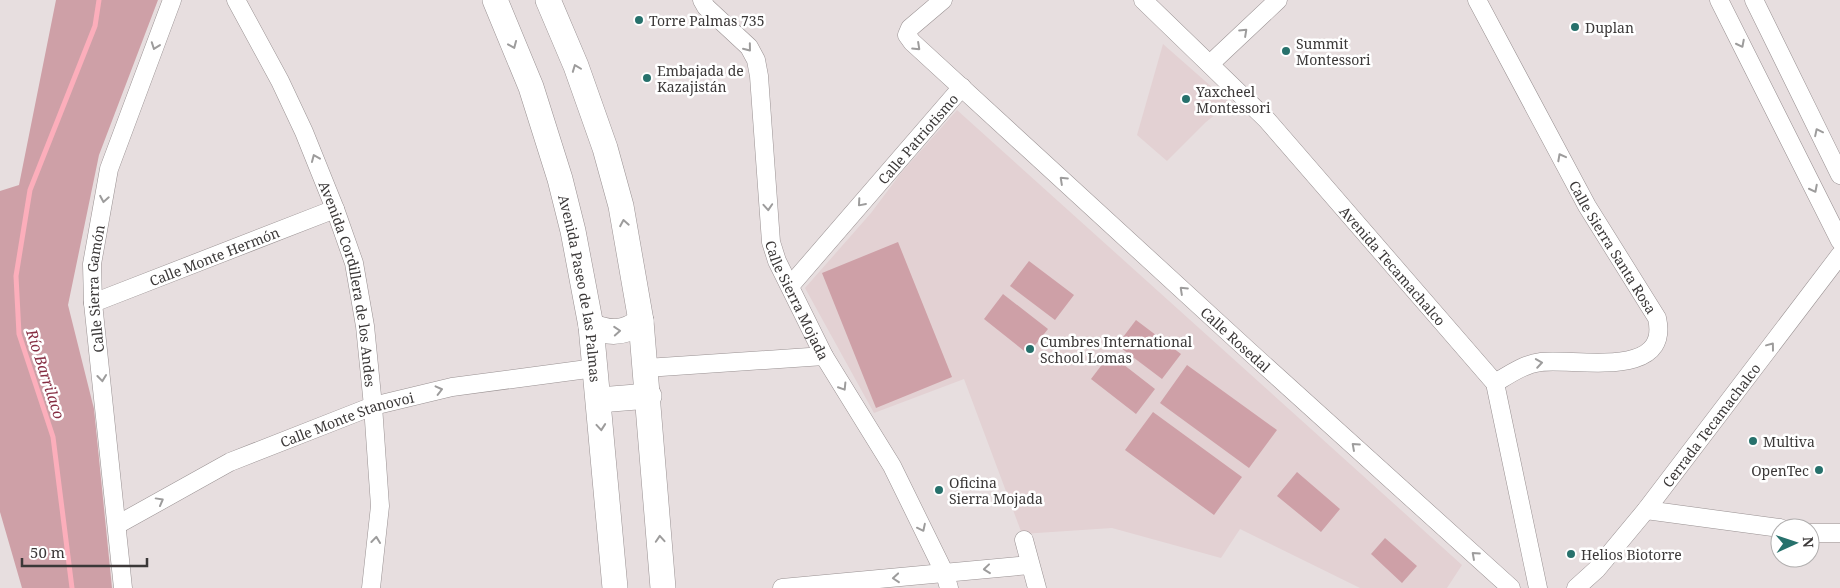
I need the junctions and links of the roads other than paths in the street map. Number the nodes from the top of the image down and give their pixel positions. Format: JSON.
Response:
{"nodes":[{"id":1,"x":172,"y":0,"type":"edge"},
{"id":2,"x":236,"y":0,"type":"edge"},
{"id":3,"x":494,"y":0,"type":"edge"},
{"id":4,"x":548,"y":0,"type":"edge"},
{"id":5,"x":702,"y":0,"type":"edge"},
{"id":6,"x":943,"y":0,"type":"edge"},
{"id":7,"x":1143,"y":0,"type":"edge"},
{"id":8,"x":1278,"y":0,"type":"edge"},
{"id":9,"x":1477,"y":0,"type":"edge"},
{"id":10,"x":1720,"y":0,"type":"edge"},
{"id":11,"x":1754,"y":0,"type":"edge"},
{"id":12,"x":1210,"y":64,"type":"junction"},
{"id":13,"x":962,"y":87,"type":"junction"},
{"id":14,"x":1840,"y":175,"type":"edge"},
{"id":15,"x":335,"y":209,"type":"junction"},
{"id":16,"x":1840,"y":241,"type":"edge"},
{"id":17,"x":1840,"y":255,"type":"edge"},
{"id":18,"x":790,"y":286,"type":"junction"},
{"id":19,"x":94,"y":302,"type":"junction"},
{"id":20,"x":641,"y":321,"type":"junction"},
{"id":21,"x":591,"y":326,"type":"junction"},
{"id":22,"x":824,"y":356,"type":"junction"},
{"id":23,"x":595,"y":368,"type":"junction"},
{"id":24,"x":646,"y":368,"type":"junction"},
{"id":25,"x":1495,"y":383,"type":"junction"},
{"id":26,"x":648,"y":396,"type":"junction"},
{"id":27,"x":599,"y":400,"type":"junction"},
{"id":28,"x":374,"y":406,"type":"junction"},
{"id":29,"x":1646,"y":510,"type":"junction"},
{"id":30,"x":117,"y":525,"type":"junction"},
{"id":31,"x":1770,"y":527,"type":"edge"},
{"id":32,"x":1820,"y":533,"type":"edge"},
{"id":33,"x":1840,"y":533,"type":"edge"},
{"id":34,"x":1024,"y":540,"type":"dead end"},
{"id":35,"x":1030,"y":565,"type":"junction"},
{"id":36,"x":947,"y":581,"type":"edge"},
{"id":37,"x":123,"y":588,"type":"edge"},
{"id":38,"x":371,"y":588,"type":"edge"},
{"id":39,"x":616,"y":588,"type":"edge"},
{"id":40,"x":663,"y":588,"type":"edge"},
{"id":41,"x":782,"y":588,"type":"edge"},
{"id":42,"x":1037,"y":588,"type":"edge"},
{"id":43,"x":1512,"y":588,"type":"edge"},
{"id":44,"x":1538,"y":588,"type":"edge"},
{"id":45,"x":1576,"y":588,"type":"edge"}],
"edges":[{"from":1,"to":19,"type":"street","name":"Calle Sierra Gamón","one_way":true},
{"from":15,"to":2,"type":"street","name":"Avenida Cordillera de los Andes","one_way":true},
{"from":3,"to":21,"type":"main road","name":"Avenida Paseo de las Palmas","one_way":true},
{"from":20,"to":4,"type":"main road","one_way":true},
{"from":5,"to":18,"type":"street","name":"Calle Sierra Mojada","one_way":true},
{"from":6,"to":13,"type":"street","name":"Calle Patriotismo","one_way":true},
{"from":7,"to":12,"type":"street","name":"Avenida Tecamachalco"},
{"from":12,"to":8,"type":"street","one_way":true},
{"from":25,"to":9,"type":"street","name":"Calle Sierra Santa Rosa","one_way":true},
{"from":10,"to":16,"type":"street","one_way":true},
{"from":14,"to":11,"type":"street","one_way":true},
{"from":12,"to":25,"type":"street","name":"Avenida Tecamachalco"},
{"from":13,"to":18,"type":"street","name":"Calle Patriotismo","one_way":true},
{"from":43,"to":13,"type":"street","name":"Calle Rosedal","one_way":true},
{"from":15,"to":19,"type":"street","name":"Calle Monte Hermón"},
{"from":15,"to":28,"type":"street","name":"Avenida Cordillera de los Andes"},
{"from":29,"to":17,"type":"street","name":"Cerrada Tecamachalco","one_way":true},
{"from":18,"to":22,"type":"street","name":"Calle Sierra Mojada"},
{"from":19,"to":30,"type":"street","name":"Calle Sierra Gamón","one_way":true},
{"from":21,"to":20,"type":"main road","one_way":true},
{"from":20,"to":24,"type":"main road"},
{"from":21,"to":23,"type":"main road","name":"Avenida Paseo de las Palmas"},
{"from":22,"to":24,"type":"street"},
{"from":22,"to":36,"type":"street","name":"Calle Sierra Mojada","one_way":true},
{"from":23,"to":27,"type":"main road","name":"Avenida Paseo de las Palmas"},
{"from":28,"to":23,"type":"street","name":"Calle Monte Stanovoi","one_way":true},
{"from":24,"to":26,"type":"main road"},
{"from":25,"to":44,"type":"street","name":"Avenida Tecamachalco"},
{"from":26,"to":27,"type":"main road"},
{"from":40,"to":26,"type":"main road","one_way":true},
{"from":27,"to":39,"type":"main road","name":"Avenida Paseo de las Palmas","one_way":true},
{"from":30,"to":28,"type":"street","name":"Calle Monte Stanovoi","one_way":true},
{"from":38,"to":28,"type":"street","name":"Avenida Cordillera de los Andes","one_way":true},
{"from":29,"to":31,"type":"street"},
{"from":29,"to":45,"type":"street","name":"Cerrada Tecamachalco"},
{"from":30,"to":37,"type":"street","name":"Calle Sierra Gamón"},
{"from":32,"to":33,"type":"street"},
{"from":34,"to":35,"type":"street"},
{"from":35,"to":36,"type":"street","one_way":true},
{"from":35,"to":42,"type":"street"},
{"from":36,"to":41,"type":"street","one_way":true}]}
